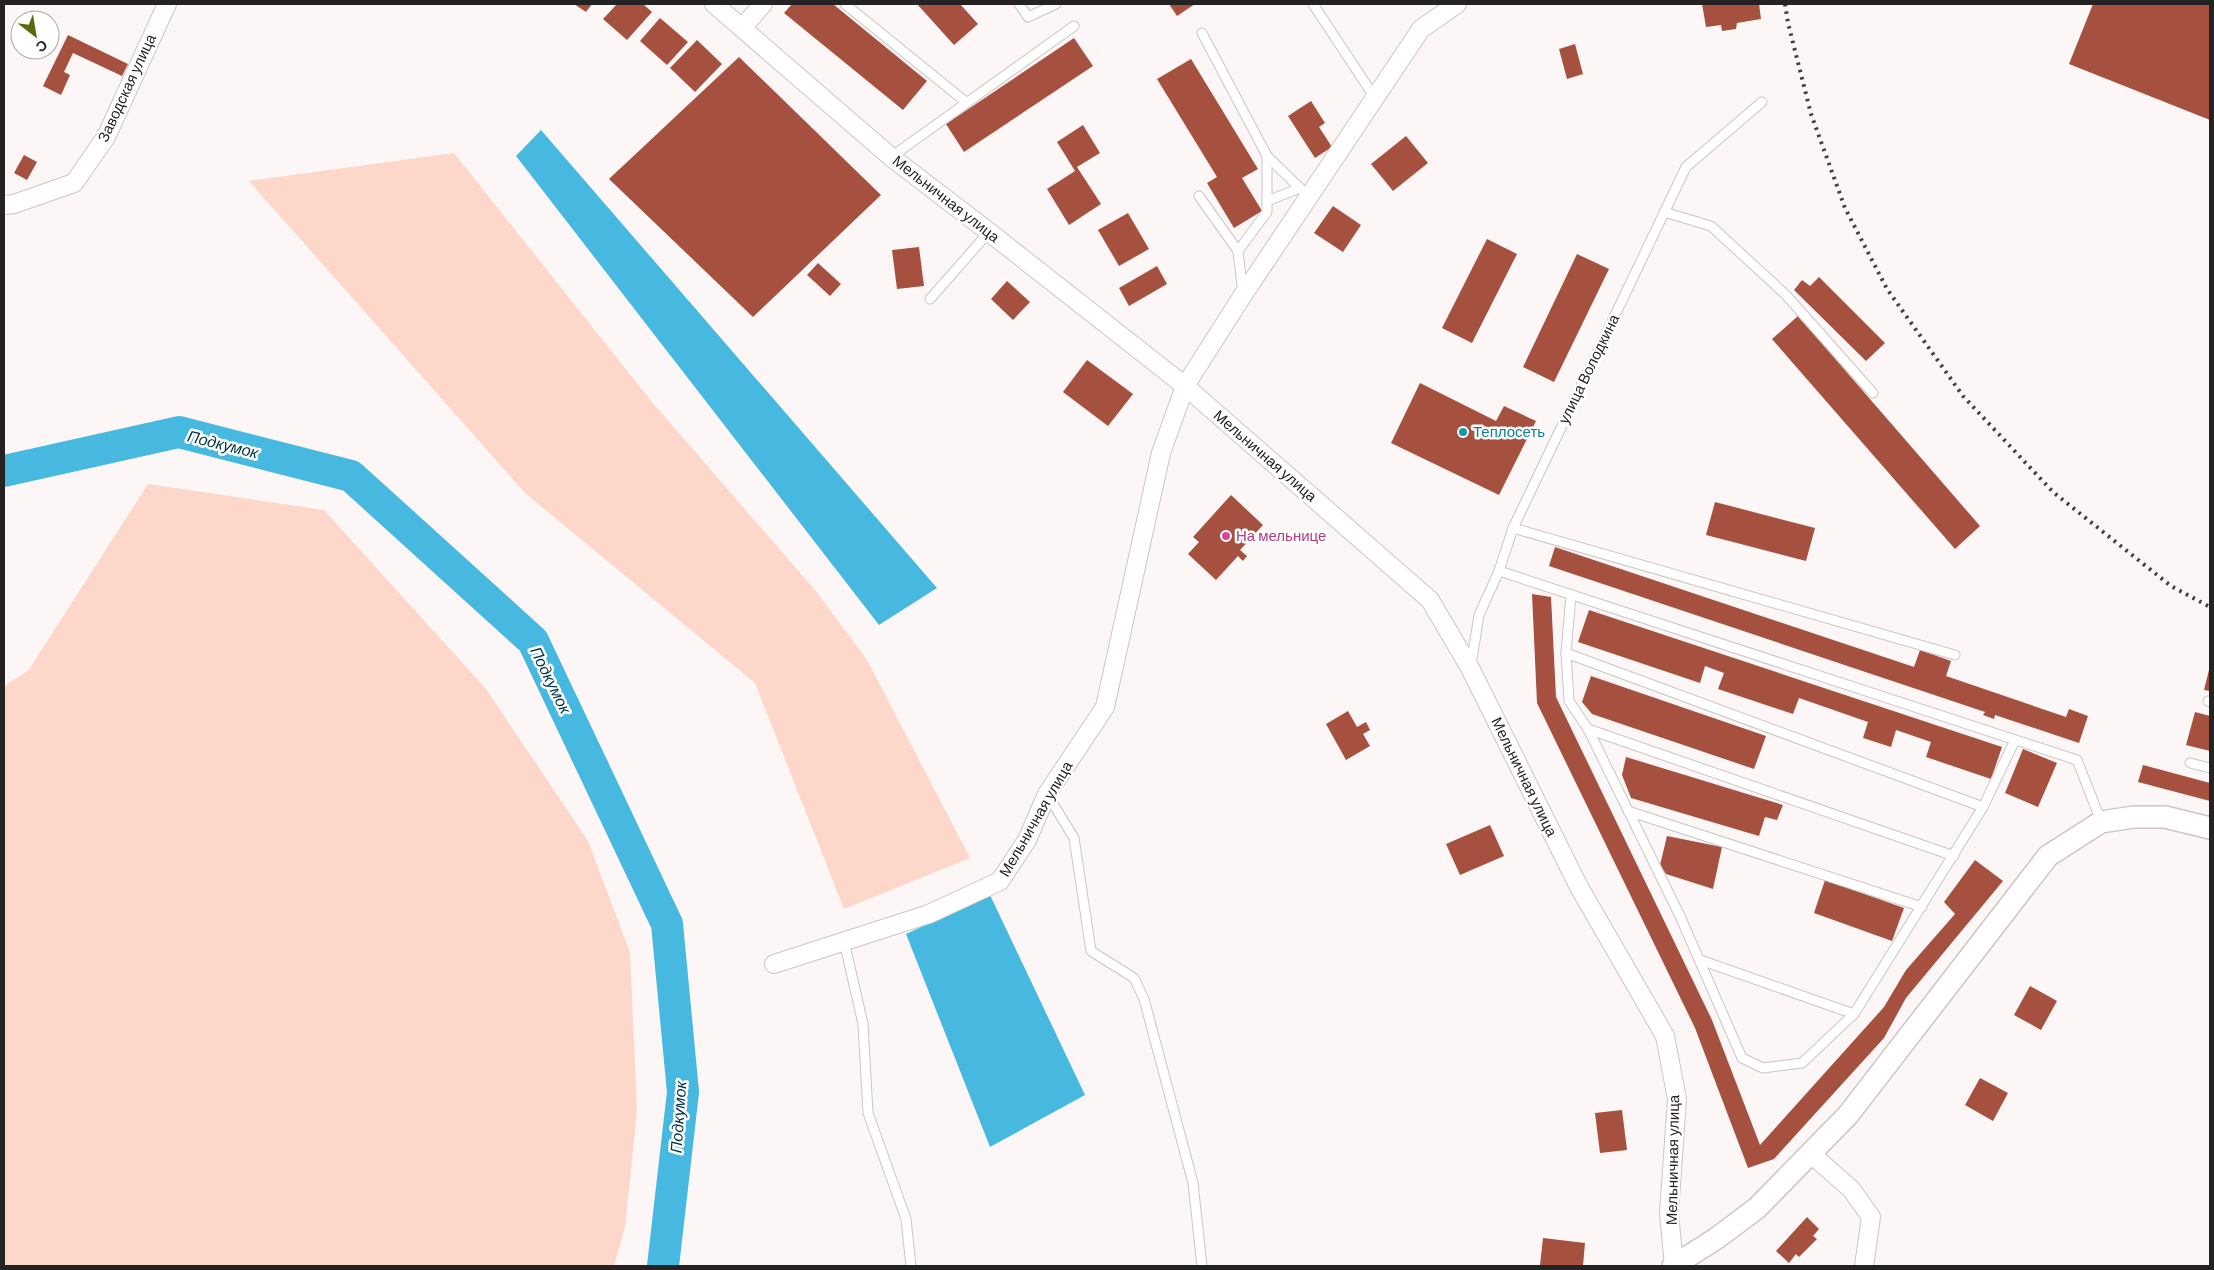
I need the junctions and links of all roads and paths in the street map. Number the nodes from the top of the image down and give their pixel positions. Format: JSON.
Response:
{"nodes":[{"id":1,"x":167,"y":4,"type":"edge"},
{"id":2,"x":714,"y":4,"type":"edge"},
{"id":3,"x":764,"y":4,"type":"edge"},
{"id":4,"x":845,"y":4,"type":"edge"},
{"id":5,"x":1018,"y":4,"type":"edge"},
{"id":6,"x":1056,"y":4,"type":"edge"},
{"id":7,"x":1313,"y":4,"type":"edge"},
{"id":8,"x":1456,"y":4,"type":"edge"},
{"id":9,"x":1074,"y":26,"type":"dead end"},
{"id":10,"x":742,"y":28,"type":"junction"},
{"id":11,"x":1202,"y":33,"type":"dead end"},
{"id":12,"x":1375,"y":98,"type":"junction"},
{"id":13,"x":1762,"y":102,"type":"dead end"},
{"id":14,"x":967,"y":103,"type":"junction"},
{"id":15,"x":1267,"y":156,"type":"junction"},
{"id":16,"x":891,"y":157,"type":"junction"},
{"id":17,"x":1304,"y":192,"type":"junction"},
{"id":18,"x":1199,"y":196,"type":"dead end"},
{"id":19,"x":1267,"y":201,"type":"junction"},
{"id":20,"x":4,"y":205,"type":"edge"},
{"id":21,"x":1664,"y":212,"type":"junction"},
{"id":22,"x":989,"y":232,"type":"junction"},
{"id":23,"x":1238,"y":251,"type":"junction"},
{"id":24,"x":1243,"y":295,"type":"junction"},
{"id":25,"x":930,"y":299,"type":"dead end"},
{"id":26,"x":1185,"y":386,"type":"junction"},
{"id":27,"x":1873,"y":393,"type":"dead end"},
{"id":28,"x":1513,"y":528,"type":"junction"},
{"id":29,"x":1499,"y":571,"type":"junction"},
{"id":30,"x":1571,"y":595,"type":"junction"},
{"id":31,"x":1566,"y":653,"type":"junction"},
{"id":32,"x":1955,"y":655,"type":"dead end"},
{"id":33,"x":1470,"y":668,"type":"junction"},
{"id":34,"x":1588,"y":728,"type":"junction"},
{"id":35,"x":2015,"y":740,"type":"junction"},
{"id":36,"x":2190,"y":763,"type":"dead end"},
{"id":37,"x":2210,"y":768,"type":"edge"},
{"id":38,"x":1047,"y":794,"type":"junction"},
{"id":39,"x":1983,"y":808,"type":"junction"},
{"id":40,"x":1628,"y":811,"type":"junction"},
{"id":41,"x":2101,"y":822,"type":"junction"},
{"id":42,"x":2210,"y":828,"type":"edge"},
{"id":43,"x":1954,"y":856,"type":"junction"},
{"id":44,"x":1922,"y":906,"type":"junction"},
{"id":45,"x":844,"y":941,"type":"junction"},
{"id":46,"x":1703,"y":961,"type":"dead end"},
{"id":47,"x":774,"y":964,"type":"dead end"},
{"id":48,"x":1854,"y":1014,"type":"junction"},
{"id":49,"x":1810,"y":1154,"type":"junction"},
{"id":50,"x":911,"y":1266,"type":"edge"},
{"id":51,"x":1202,"y":1266,"type":"edge"},
{"id":52,"x":1673,"y":1266,"type":"edge"},
{"id":53,"x":1864,"y":1266,"type":"edge"}],
"edges":[{"from":1,"to":20,"type":"street","name":"Заводская улица"},
{"from":2,"to":10,"type":"street","name":"Мельничная улица"},
{"from":3,"to":10,"type":"street"},
{"from":4,"to":14,"type":"lane"},
{"from":5,"to":6,"type":"lane"},
{"from":7,"to":12,"type":"lane"},
{"from":8,"to":12,"type":"street","name":"Мельничная улица"},
{"from":9,"to":14,"type":"lane"},
{"from":10,"to":16,"type":"street","name":"Мельничная улица"},
{"from":11,"to":15,"type":"lane"},
{"from":12,"to":17,"type":"street","name":"Мельничная улица"},
{"from":13,"to":21,"type":"lane","name":"улица Володкина"},
{"from":14,"to":16,"type":"lane"},
{"from":15,"to":17,"type":"lane"},
{"from":15,"to":19,"type":"lane"},
{"from":16,"to":22,"type":"street","name":"Мельничная улица"},
{"from":17,"to":19,"type":"lane"},
{"from":17,"to":24,"type":"street","name":"Мельничная улица"},
{"from":18,"to":23,"type":"lane"},
{"from":19,"to":23,"type":"lane"},
{"from":21,"to":27,"type":"lane"},
{"from":21,"to":28,"type":"lane","name":"улица Володкина"},
{"from":22,"to":25,"type":"lane"},
{"from":22,"to":26,"type":"street","name":"Мельничная улица"},
{"from":23,"to":24,"type":"lane"},
{"from":24,"to":26,"type":"street","name":"Мельничная улица"},
{"from":26,"to":33,"type":"street","name":"Мельничная улица"},
{"from":26,"to":38,"type":"street","name":"Мельничная улица"},
{"from":28,"to":29,"type":"lane","name":"улица Володкина"},
{"from":28,"to":32,"type":"lane"},
{"from":29,"to":30,"type":"lane"},
{"from":29,"to":33,"type":"lane","name":"улица Володкина"},
{"from":30,"to":31,"type":"lane"},
{"from":30,"to":35,"type":"lane"},
{"from":31,"to":34,"type":"lane"},
{"from":31,"to":39,"type":"lane"},
{"from":33,"to":52,"type":"street","name":"Мельничная улица"},
{"from":34,"to":40,"type":"lane"},
{"from":34,"to":43,"type":"lane"},
{"from":35,"to":39,"type":"lane"},
{"from":35,"to":41,"type":"lane"},
{"from":36,"to":37,"type":"lane"},
{"from":38,"to":45,"type":"street","name":"Мельничная улица"},
{"from":38,"to":51,"type":"lane"},
{"from":39,"to":43,"type":"lane"},
{"from":40,"to":44,"type":"lane"},
{"from":40,"to":48,"type":"lane"},
{"from":41,"to":42,"type":"street"},
{"from":41,"to":49,"type":"street"},
{"from":43,"to":44,"type":"lane"},
{"from":44,"to":48,"type":"lane"},
{"from":45,"to":47,"type":"street","name":"Мельничная улица"},
{"from":45,"to":50,"type":"lane"},
{"from":46,"to":48,"type":"lane"},
{"from":49,"to":52,"type":"street"},
{"from":49,"to":53,"type":"street"}]}
